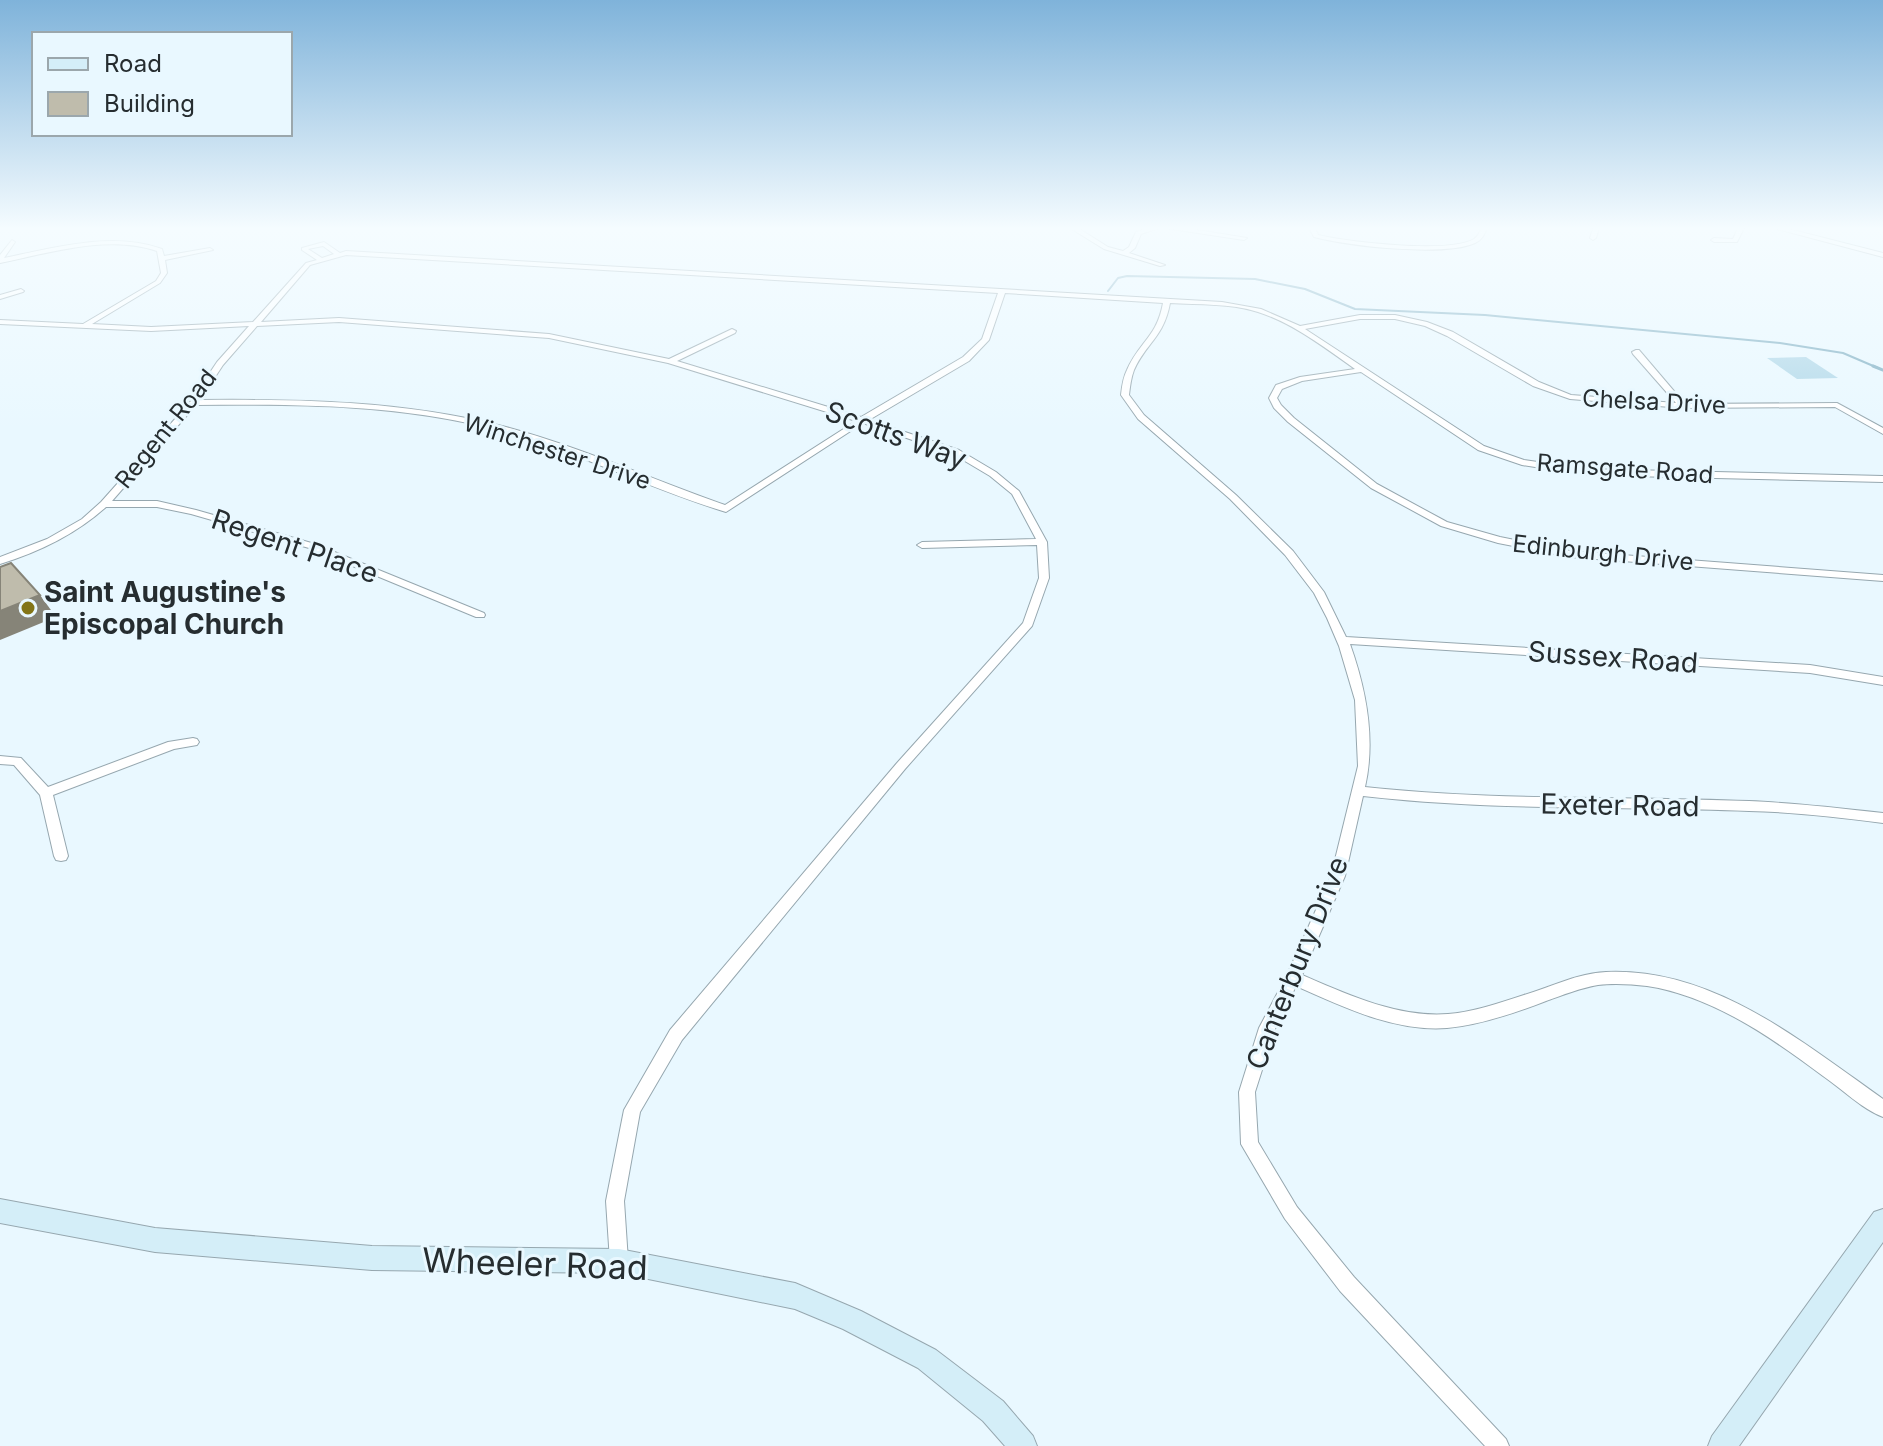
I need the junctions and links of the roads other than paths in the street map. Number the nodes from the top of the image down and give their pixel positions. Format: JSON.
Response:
{"nodes":[{"id":1,"x":135,"y":295,"type":"edge"},
{"id":2,"x":280,"y":295,"type":"edge"},
{"id":3,"x":1001,"y":295,"type":"edge"},
{"id":4,"x":1066,"y":295,"type":"edge"},
{"id":5,"x":1167,"y":301,"type":"junction"},
{"id":6,"x":0,"y":322,"type":"edge"},
{"id":7,"x":255,"y":324,"type":"junction"},
{"id":8,"x":81,"y":327,"type":"junction"},
{"id":9,"x":1299,"y":328,"type":"junction"},
{"id":10,"x":732,"y":331,"type":"dead end"},
{"id":11,"x":1636,"y":352,"type":"dead end"},
{"id":12,"x":670,"y":361,"type":"junction"},
{"id":13,"x":1361,"y":370,"type":"junction"},
{"id":14,"x":194,"y":403,"type":"junction"},
{"id":15,"x":1683,"y":406,"type":"junction"},
{"id":16,"x":863,"y":420,"type":"junction"},
{"id":17,"x":1883,"y":431,"type":"edge"},
{"id":18,"x":1883,"y":479,"type":"edge"},
{"id":19,"x":104,"y":504,"type":"junction"},
{"id":20,"x":1042,"y":542,"type":"junction"},
{"id":21,"x":922,"y":545,"type":"dead end"},
{"id":22,"x":0,"y":561,"type":"edge"},
{"id":23,"x":1883,"y":578,"type":"edge"},
{"id":24,"x":480,"y":615,"type":"dead end"},
{"id":25,"x":1342,"y":640,"type":"junction"},
{"id":26,"x":1883,"y":681,"type":"edge"},
{"id":27,"x":193,"y":742,"type":"dead end"},
{"id":28,"x":0,"y":760,"type":"edge"},
{"id":29,"x":1357,"y":791,"type":"junction"},
{"id":30,"x":46,"y":793,"type":"junction"},
{"id":31,"x":1883,"y":818,"type":"edge"},
{"id":32,"x":61,"y":856,"type":"dead end"},
{"id":33,"x":1293,"y":978,"type":"junction"},
{"id":34,"x":1883,"y":1109,"type":"edge"},
{"id":35,"x":0,"y":1211,"type":"edge"},
{"id":36,"x":1883,"y":1221,"type":"edge"},
{"id":37,"x":619,"y":1261,"type":"junction"},
{"id":38,"x":1023,"y":1446,"type":"edge"},
{"id":39,"x":1499,"y":1446,"type":"edge"},
{"id":40,"x":1722,"y":1446,"type":"edge"}],
"edges":[{"from":1,"to":8,"type":"street"},
{"from":2,"to":7,"type":"street","name":"Regent Road"},
{"from":3,"to":16,"type":"street"},
{"from":4,"to":5,"type":"street","name":"Ramsgate Road"},
{"from":5,"to":9,"type":"street","name":"Ramsgate Road"},
{"from":5,"to":25,"type":"street","name":"Canterbury Drive"},
{"from":6,"to":8,"type":"street","name":"Scotts Way"},
{"from":7,"to":8,"type":"street","name":"Scotts Way"},
{"from":7,"to":12,"type":"street","name":"Scotts Way"},
{"from":7,"to":14,"type":"street","name":"Regent Road"},
{"from":9,"to":13,"type":"street","name":"Ramsgate Road"},
{"from":9,"to":15,"type":"street","name":"Chelsa Drive"},
{"from":10,"to":12,"type":"street"},
{"from":11,"to":15,"type":"street"},
{"from":12,"to":16,"type":"street","name":"Scotts Way"},
{"from":13,"to":18,"type":"street","name":"Ramsgate Road"},
{"from":13,"to":23,"type":"street","name":"Edinburgh Drive"},
{"from":14,"to":16,"type":"street","name":"Winchester Drive"},
{"from":14,"to":19,"type":"street","name":"Regent Road"},
{"from":15,"to":17,"type":"street","name":"Chelsa Drive"},
{"from":16,"to":20,"type":"street","name":"Scotts Way"},
{"from":19,"to":22,"type":"street","name":"Regent Road"},
{"from":19,"to":24,"type":"street","name":"Regent Place"},
{"from":20,"to":21,"type":"street"},
{"from":20,"to":37,"type":"street","name":"Scotts Way"},
{"from":25,"to":26,"type":"street","name":"Sussex Road"},
{"from":25,"to":29,"type":"street","name":"Canterbury Drive"},
{"from":27,"to":30,"type":"street"},
{"from":28,"to":30,"type":"street"},
{"from":29,"to":31,"type":"street","name":"Exeter Road"},
{"from":29,"to":33,"type":"street","name":"Canterbury Drive"},
{"from":30,"to":32,"type":"street"},
{"from":33,"to":34,"type":"street"},
{"from":33,"to":39,"type":"street","name":"Canterbury Drive"},
{"from":35,"to":37,"type":"street","name":"Wheeler Road"},
{"from":36,"to":40,"type":"street"},
{"from":37,"to":38,"type":"street","name":"Wheeler Road"}]}
